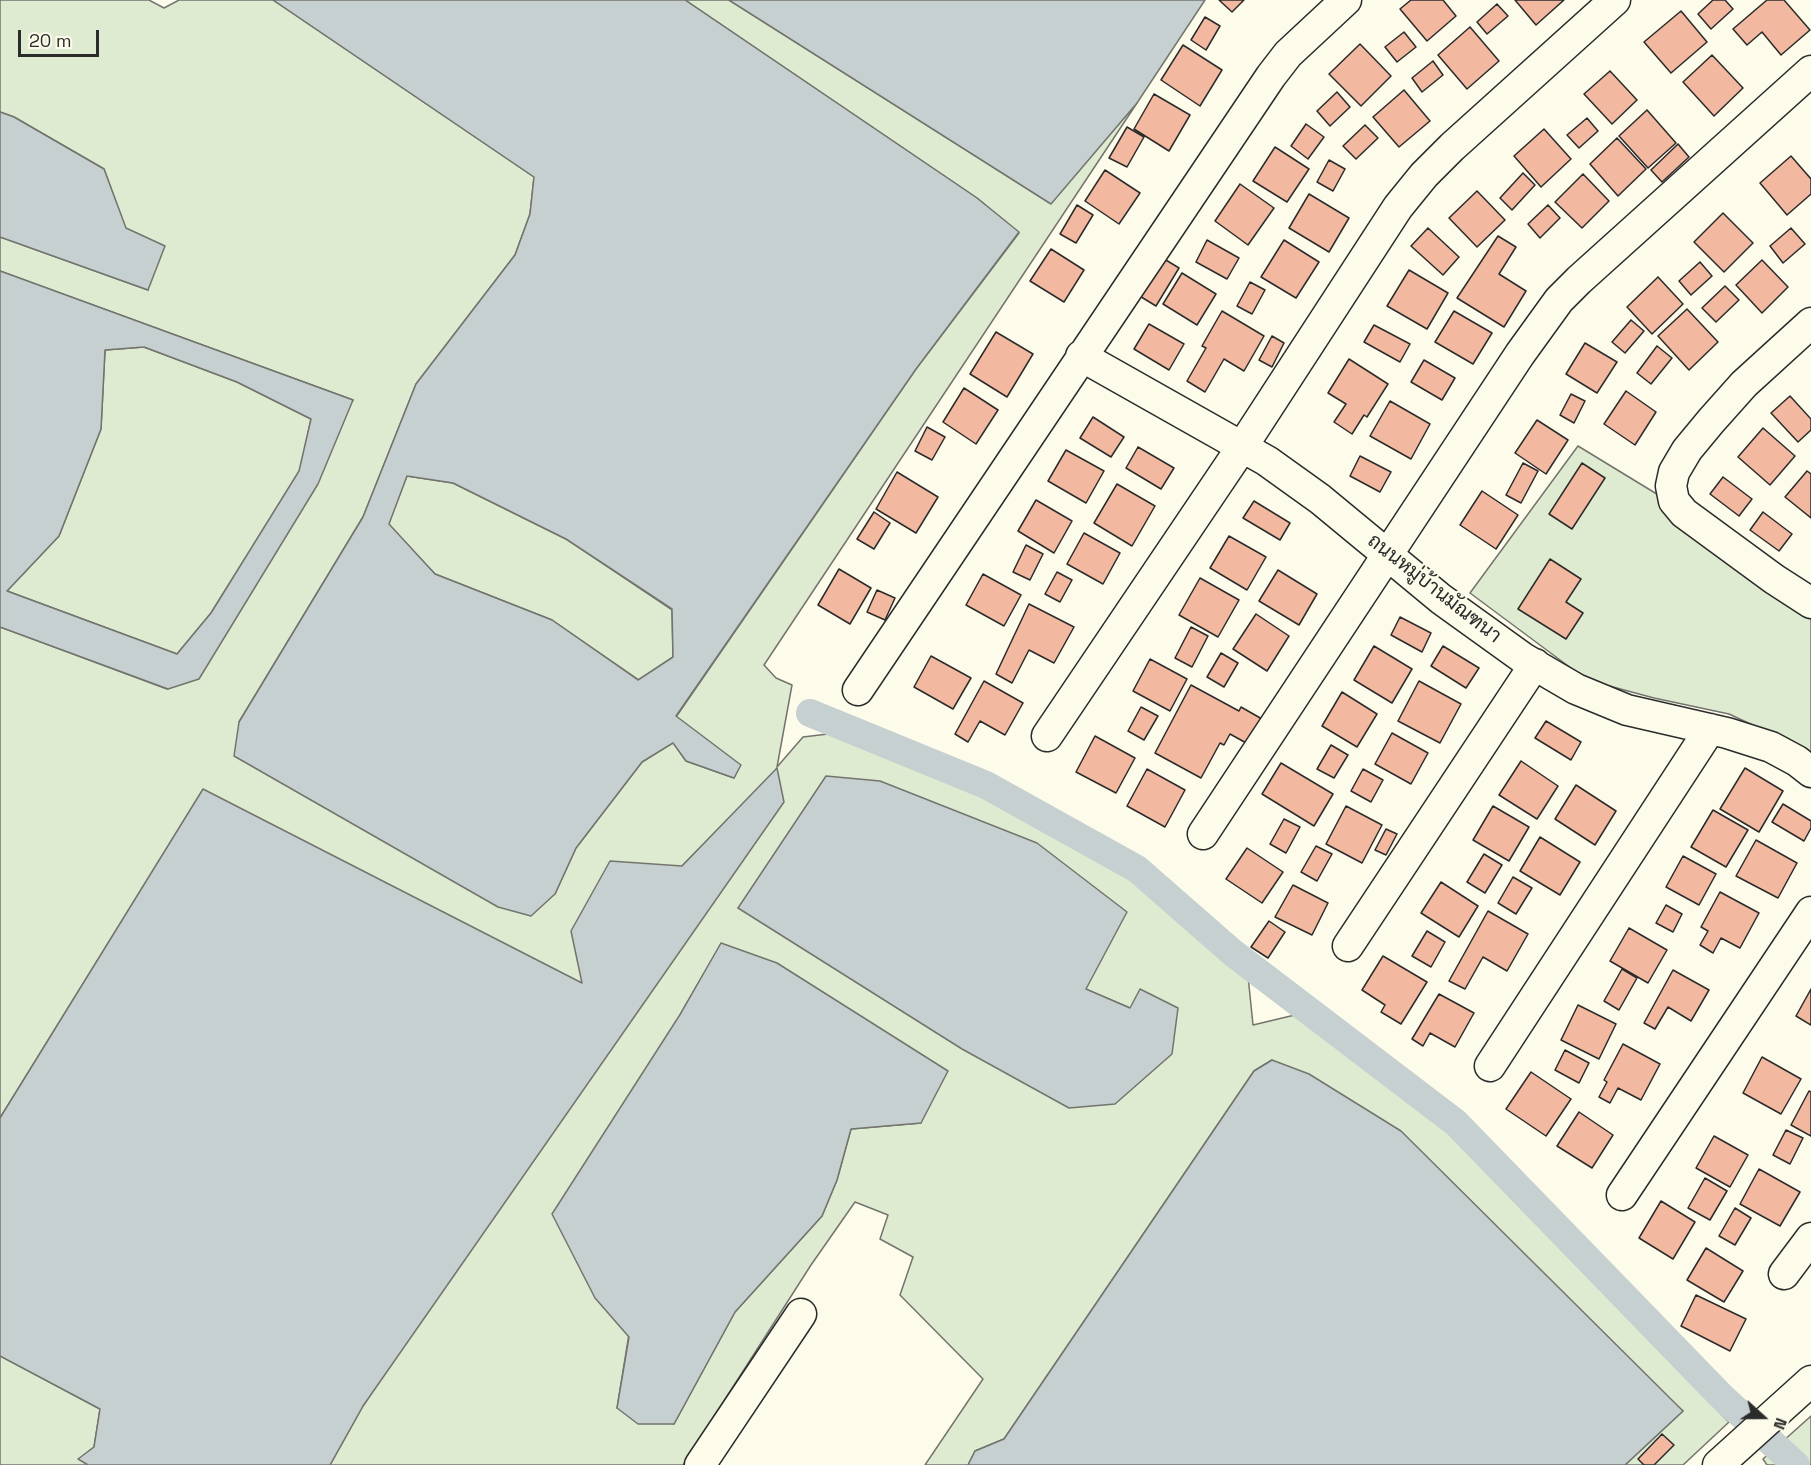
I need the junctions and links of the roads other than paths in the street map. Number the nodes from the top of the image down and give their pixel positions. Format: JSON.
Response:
{"nodes":[{"id":1,"x":1346,"y":0,"type":"edge"},
{"id":2,"x":1615,"y":0,"type":"edge"},
{"id":3,"x":1811,"y":71,"type":"edge"},
{"id":4,"x":1811,"y":323,"type":"edge"},
{"id":5,"x":1081,"y":356,"type":"junction"},
{"id":6,"x":1242,"y":447,"type":"junction"},
{"id":7,"x":1388,"y":554,"type":"junction"},
{"id":8,"x":1809,"y":597,"type":"edge"},
{"id":9,"x":1535,"y":664,"type":"junction"},
{"id":10,"x":858,"y":690,"type":"dead end"},
{"id":11,"x":1710,"y":729,"type":"junction"},
{"id":12,"x":1047,"y":736,"type":"dead end"},
{"id":13,"x":1811,"y":772,"type":"edge"},
{"id":14,"x":1203,"y":834,"type":"dead end"},
{"id":15,"x":1811,"y":912,"type":"edge"},
{"id":16,"x":1348,"y":946,"type":"dead end"},
{"id":17,"x":1490,"y":1066,"type":"dead end"},
{"id":18,"x":1622,"y":1195,"type":"dead end"},
{"id":19,"x":1811,"y":1238,"type":"edge"},
{"id":20,"x":1784,"y":1274,"type":"dead end"},
{"id":21,"x":801,"y":1314,"type":"dead end"},
{"id":22,"x":1811,"y":1382,"type":"edge"},
{"id":23,"x":1727,"y":1457,"type":"edge"},
{"id":24,"x":700,"y":1465,"type":"edge"}],
"edges":[{"from":1,"to":5,"type":"street"},
{"from":2,"to":6,"type":"street"},
{"from":3,"to":7,"type":"street"},
{"from":4,"to":8,"type":"street"},
{"from":5,"to":6,"type":"street","name":"ถนนหมู่บ้านมัณฑนา"},
{"from":5,"to":10,"type":"street"},
{"from":6,"to":7,"type":"street","name":"ถนนหมู่บ้านมัณฑนา"},
{"from":6,"to":12,"type":"street"},
{"from":7,"to":9,"type":"street","name":"ถนนหมู่บ้านมัณฑนา"},
{"from":7,"to":14,"type":"street"},
{"from":9,"to":11,"type":"street","name":"ถนนหมู่บ้านมัณฑนา"},
{"from":9,"to":16,"type":"street"},
{"from":11,"to":13,"type":"street","name":"ถนนหมู่บ้านมัณฑนา"},
{"from":11,"to":17,"type":"street"},
{"from":15,"to":18,"type":"street"},
{"from":19,"to":20,"type":"street"},
{"from":21,"to":24,"type":"street"},
{"from":22,"to":23,"type":"street"}]}
